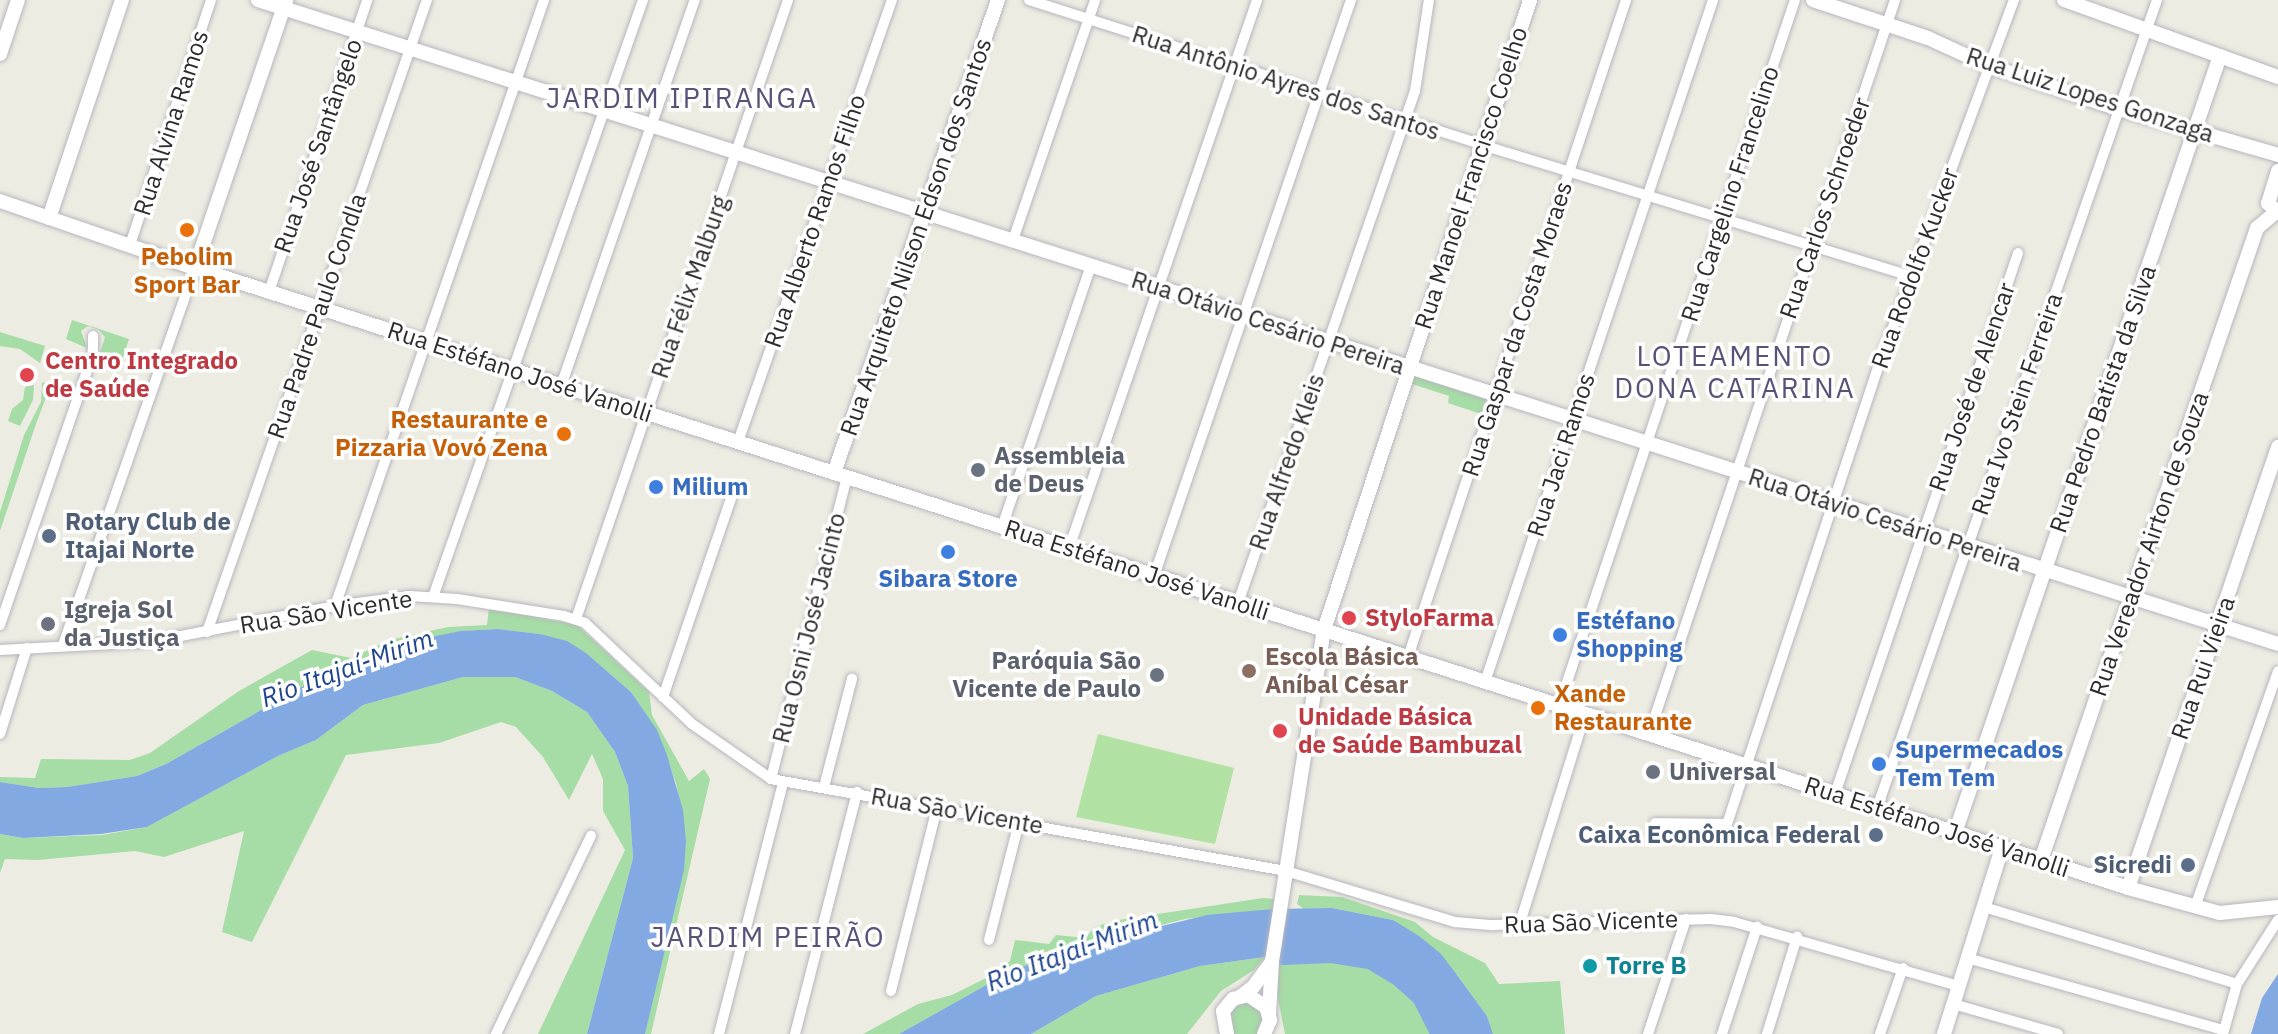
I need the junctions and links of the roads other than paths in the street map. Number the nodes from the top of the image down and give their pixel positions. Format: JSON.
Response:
{"nodes":[{"id":1,"x":18,"y":0,"type":"edge"},
{"id":2,"x":122,"y":0,"type":"edge"},
{"id":3,"x":211,"y":0,"type":"edge"},
{"id":4,"x":258,"y":0,"type":"edge"},
{"id":5,"x":367,"y":0,"type":"edge"},
{"id":6,"x":427,"y":0,"type":"edge"},
{"id":7,"x":544,"y":0,"type":"edge"},
{"id":8,"x":643,"y":0,"type":"edge"},
{"id":9,"x":695,"y":0,"type":"edge"},
{"id":10,"x":788,"y":0,"type":"edge"},
{"id":11,"x":892,"y":0,"type":"edge"},
{"id":12,"x":998,"y":0,"type":"edge"},
{"id":13,"x":1029,"y":0,"type":"edge"},
{"id":14,"x":1095,"y":0,"type":"edge"},
{"id":15,"x":1257,"y":0,"type":"edge"},
{"id":16,"x":1351,"y":0,"type":"edge"},
{"id":17,"x":1429,"y":0,"type":"edge"},
{"id":18,"x":1530,"y":0,"type":"edge"},
{"id":19,"x":1626,"y":0,"type":"edge"},
{"id":20,"x":1713,"y":0,"type":"edge"},
{"id":21,"x":1795,"y":0,"type":"edge"},
{"id":22,"x":1813,"y":0,"type":"edge"},
{"id":23,"x":1895,"y":0,"type":"edge"},
{"id":24,"x":2014,"y":0,"type":"edge"},
{"id":25,"x":2064,"y":0,"type":"edge"},
{"id":26,"x":2157,"y":0,"type":"edge"},
{"id":27,"x":285,"y":4,"type":"edge"},
{"id":28,"x":1089,"y":19,"type":"junction"},
{"id":29,"x":1887,"y":24,"type":"junction"},
{"id":30,"x":2147,"y":30,"type":"junction"},
{"id":31,"x":357,"y":31,"type":"junction"},
{"id":32,"x":410,"y":49,"type":"junction"},
{"id":33,"x":0,"y":54,"type":"edge"},
{"id":34,"x":2220,"y":56,"type":"junction"},
{"id":35,"x":1234,"y":66,"type":"junction"},
{"id":36,"x":1989,"y":66,"type":"junction"},
{"id":37,"x":2278,"y":77,"type":"edge"},
{"id":38,"x":516,"y":82,"type":"junction"},
{"id":39,"x":1319,"y":93,"type":"junction"},
{"id":40,"x":2119,"y":109,"type":"junction"},
{"id":41,"x":604,"y":111,"type":"junction"},
{"id":42,"x":1405,"y":121,"type":"junction"},
{"id":43,"x":651,"y":126,"type":"junction"},
{"id":44,"x":2194,"y":131,"type":"junction"},
{"id":45,"x":1482,"y":145,"type":"junction"},
{"id":46,"x":736,"y":153,"type":"junction"},
{"id":47,"x":2278,"y":155,"type":"edge"},
{"id":48,"x":1569,"y":172,"type":"junction"},
{"id":49,"x":2277,"y":175,"type":"edge"},
{"id":50,"x":828,"y":183,"type":"junction"},
{"id":51,"x":1648,"y":196,"type":"junction"},
{"id":52,"x":0,"y":201,"type":"edge"},
{"id":53,"x":2273,"y":211,"type":"edge"},
{"id":54,"x":924,"y":213,"type":"junction"},
{"id":55,"x":49,"y":218,"type":"junction"},
{"id":56,"x":1722,"y":218,"type":"junction"},
{"id":57,"x":1013,"y":240,"type":"junction"},
{"id":58,"x":130,"y":245,"type":"junction"},
{"id":59,"x":1813,"y":246,"type":"junction"},
{"id":60,"x":2018,"y":253,"type":"dead end"},
{"id":61,"x":1091,"y":266,"type":"junction"},
{"id":62,"x":195,"y":268,"type":"junction"},
{"id":63,"x":1911,"y":276,"type":"junction"},
{"id":64,"x":1158,"y":288,"type":"junction"},
{"id":65,"x":269,"y":292,"type":"junction"},
{"id":66,"x":320,"y":308,"type":"junction"},
{"id":67,"x":1243,"y":315,"type":"junction"},
{"id":68,"x":93,"y":336,"type":"dead end"},
{"id":69,"x":426,"y":342,"type":"junction"},
{"id":70,"x":1328,"y":342,"type":"junction"},
{"id":71,"x":1409,"y":368,"type":"junction"},
{"id":72,"x":513,"y":370,"type":"junction"},
{"id":73,"x":561,"y":386,"type":"junction"},
{"id":74,"x":1495,"y":395,"type":"junction"},
{"id":75,"x":647,"y":413,"type":"junction"},
{"id":76,"x":1573,"y":420,"type":"junction"},
{"id":77,"x":738,"y":442,"type":"junction"},
{"id":78,"x":1647,"y":444,"type":"junction"},
{"id":79,"x":2278,"y":447,"type":"edge"},
{"id":80,"x":1736,"y":472,"type":"junction"},
{"id":81,"x":841,"y":475,"type":"junction"},
{"id":82,"x":731,"y":498,"type":"dead end"},
{"id":83,"x":1833,"y":503,"type":"junction"},
{"id":84,"x":1002,"y":527,"type":"junction"},
{"id":85,"x":1923,"y":533,"type":"junction"},
{"id":86,"x":1968,"y":547,"type":"junction"},
{"id":87,"x":1069,"y":548,"type":"junction"},
{"id":88,"x":2044,"y":571,"type":"junction"},
{"id":89,"x":1154,"y":576,"type":"junction"},
{"id":90,"x":433,"y":597,"type":"junction"},
{"id":91,"x":2131,"y":600,"type":"junction"},
{"id":92,"x":1238,"y":603,"type":"junction"},
{"id":93,"x":335,"y":606,"type":"junction"},
{"id":94,"x":576,"y":619,"type":"junction"},
{"id":95,"x":0,"y":625,"type":"edge"},
{"id":96,"x":2217,"y":627,"type":"junction"},
{"id":97,"x":1324,"y":630,"type":"junction"},
{"id":98,"x":207,"y":632,"type":"junction"},
{"id":99,"x":2278,"y":644,"type":"edge"},
{"id":100,"x":63,"y":645,"type":"junction"},
{"id":101,"x":27,"y":648,"type":"junction"},
{"id":102,"x":0,"y":650,"type":"edge"},
{"id":103,"x":1408,"y":657,"type":"junction"},
{"id":104,"x":2278,"y":671,"type":"edge"},
{"id":105,"x":852,"y":679,"type":"dead end"},
{"id":106,"x":1485,"y":682,"type":"junction"},
{"id":107,"x":663,"y":697,"type":"junction"},
{"id":108,"x":1559,"y":706,"type":"junction"},
{"id":109,"x":1585,"y":714,"type":"junction"},
{"id":110,"x":0,"y":734,"type":"edge"},
{"id":111,"x":1649,"y":734,"type":"junction"},
{"id":112,"x":1747,"y":766,"type":"junction"},
{"id":113,"x":771,"y":779,"type":"junction"},
{"id":114,"x":783,"y":782,"type":"junction"},
{"id":115,"x":824,"y":787,"type":"junction"},
{"id":116,"x":857,"y":792,"type":"junction"},
{"id":117,"x":1835,"y":794,"type":"junction"},
{"id":118,"x":937,"y":808,"type":"junction"},
{"id":119,"x":1877,"y":808,"type":"junction"},
{"id":120,"x":1019,"y":822,"type":"junction"},
{"id":121,"x":1655,"y":823,"type":"dead end"},
{"id":122,"x":1955,"y":833,"type":"junction"},
{"id":123,"x":591,"y":836,"type":"dead end"},
{"id":124,"x":2002,"y":848,"type":"junction"},
{"id":125,"x":2041,"y":860,"type":"junction"},
{"id":126,"x":1286,"y":871,"type":"junction"},
{"id":127,"x":2128,"y":888,"type":"junction"},
{"id":128,"x":2278,"y":894,"type":"edge"},
{"id":129,"x":1984,"y":907,"type":"junction"},
{"id":130,"x":2195,"y":907,"type":"junction"},
{"id":131,"x":2276,"y":913,"type":"edge"},
{"id":132,"x":1686,"y":919,"type":"junction"},
{"id":133,"x":1520,"y":923,"type":"junction"},
{"id":134,"x":1757,"y":927,"type":"junction"},
{"id":135,"x":1797,"y":937,"type":"junction"},
{"id":136,"x":989,"y":940,"type":"dead end"},
{"id":137,"x":1967,"y":958,"type":"junction"},
{"id":138,"x":1272,"y":960,"type":"junction"},
{"id":139,"x":1903,"y":968,"type":"junction"},
{"id":140,"x":2237,"y":984,"type":"junction"},
{"id":141,"x":1959,"y":986,"type":"junction"},
{"id":142,"x":891,"y":991,"type":"dead end"},
{"id":143,"x":1241,"y":996,"type":"junction"},
{"id":144,"x":1953,"y":1004,"type":"junction"},
{"id":145,"x":1268,"y":1023,"type":"edge"},
{"id":146,"x":2223,"y":1032,"type":"edge"},
{"id":147,"x":496,"y":1034,"type":"edge"},
{"id":148,"x":719,"y":1034,"type":"edge"},
{"id":149,"x":795,"y":1034,"type":"edge"},
{"id":150,"x":1227,"y":1034,"type":"edge"},
{"id":151,"x":1278,"y":1034,"type":"edge"},
{"id":152,"x":1648,"y":1034,"type":"edge"},
{"id":153,"x":1722,"y":1034,"type":"edge"},
{"id":154,"x":1767,"y":1034,"type":"edge"},
{"id":155,"x":1880,"y":1034,"type":"edge"},
{"id":156,"x":1944,"y":1034,"type":"edge"},
{"id":157,"x":2058,"y":1034,"type":"edge"}],
"edges":[{"from":1,"to":33,"type":"main road"},
{"from":2,"to":55,"type":"main road"},
{"from":3,"to":58,"type":"street","name":"Rua Alvina Ramos"},
{"from":4,"to":27,"type":"main road","name":"Rua Otávio Cesário Pereira"},
{"from":5,"to":31,"type":"street","name":"Rua José Santângelo"},
{"from":6,"to":32,"type":"street","name":"Rua Padre Paulo Condla"},
{"from":7,"to":38,"type":"street"},
{"from":8,"to":41,"type":"street"},
{"from":9,"to":43,"type":"street"},
{"from":10,"to":46,"type":"street","name":"Rua Félix Malburg"},
{"from":11,"to":50,"type":"street","name":"Rua Alberto Ramos Filho"},
{"from":12,"to":54,"type":"main road","name":"Rua Arquiteto Nilson Edson dos Santos"},
{"from":13,"to":28,"type":"street","name":"Rua Antônio Ayres dos Santos"},
{"from":14,"to":28,"type":"street"},
{"from":15,"to":35,"type":"street"},
{"from":16,"to":39,"type":"street"},
{"from":17,"to":42,"type":"street","name":"Rua Alfredo Kleis"},
{"from":18,"to":45,"type":"main road","name":"Rua Manoel Francisco Coelho"},
{"from":19,"to":48,"type":"street","name":"Rua Gaspar da Costa Moraes"},
{"from":20,"to":51,"type":"street","name":"Rua Jaci Ramos"},
{"from":21,"to":56,"type":"street","name":"Rua Cargelino Francelino"},
{"from":22,"to":29,"type":"main road","name":"Rua Luiz Lopes Gonzaga"},
{"from":23,"to":29,"type":"street","name":"Rua Carlos Schroeder"},
{"from":24,"to":36,"type":"street","name":"Rua Rodolfo Kucker"},
{"from":25,"to":30,"type":"main road"},
{"from":26,"to":30,"type":"street","name":"Rua Ivo Stein Ferreira"},
{"from":27,"to":31,"type":"main road","name":"Rua Otávio Cesário Pereira"},
{"from":27,"to":62,"type":"main road"},
{"from":28,"to":35,"type":"street","name":"Rua Antônio Ayres dos Santos"},
{"from":28,"to":57,"type":"street"},
{"from":29,"to":36,"type":"main road","name":"Rua Luiz Lopes Gonzaga"},
{"from":29,"to":59,"type":"street","name":"Rua Carlos Schroeder"},
{"from":30,"to":34,"type":"main road"},
{"from":30,"to":40,"type":"street","name":"Rua Ivo Stein Ferreira"},
{"from":31,"to":32,"type":"main road","name":"Rua Otávio Cesário Pereira"},
{"from":31,"to":65,"type":"street","name":"Rua José Santângelo"},
{"from":32,"to":38,"type":"main road","name":"Rua Otávio Cesário Pereira"},
{"from":32,"to":66,"type":"street","name":"Rua Padre Paulo Condla"},
{"from":34,"to":37,"type":"main road"},
{"from":34,"to":44,"type":"main road","name":"Rua Pedro Batista da Silva"},
{"from":35,"to":39,"type":"street","name":"Rua Antônio Ayres dos Santos"},
{"from":35,"to":64,"type":"street"},
{"from":36,"to":40,"type":"main road","name":"Rua Luiz Lopes Gonzaga"},
{"from":36,"to":63,"type":"street","name":"Rua Rodolfo Kucker"},
{"from":38,"to":41,"type":"main road","name":"Rua Otávio Cesário Pereira"},
{"from":38,"to":69,"type":"street"},
{"from":39,"to":42,"type":"street","name":"Rua Antônio Ayres dos Santos"},
{"from":39,"to":67,"type":"street"},
{"from":40,"to":44,"type":"main road","name":"Rua Luiz Lopes Gonzaga"},
{"from":40,"to":86,"type":"street","name":"Rua Ivo Stein Ferreira"},
{"from":41,"to":43,"type":"main road","name":"Rua Otávio Cesário Pereira"},
{"from":41,"to":72,"type":"street"},
{"from":42,"to":45,"type":"street","name":"Rua Antônio Ayres dos Santos"},
{"from":42,"to":70,"type":"street","name":"Rua Alfredo Kleis"},
{"from":43,"to":46,"type":"main road","name":"Rua Otávio Cesário Pereira"},
{"from":43,"to":73,"type":"street"},
{"from":44,"to":47,"type":"main road","name":"Rua Luiz Lopes Gonzaga"},
{"from":44,"to":88,"type":"main road","name":"Rua Pedro Batista da Silva"},
{"from":45,"to":48,"type":"street","name":"Rua Antônio Ayres dos Santos"},
{"from":45,"to":71,"type":"main road","name":"Rua Manoel Francisco Coelho"},
{"from":46,"to":50,"type":"main road","name":"Rua Otávio Cesário Pereira"},
{"from":46,"to":75,"type":"street","name":"Rua Félix Malburg"},
{"from":48,"to":51,"type":"street","name":"Rua Antônio Ayres dos Santos"},
{"from":48,"to":74,"type":"street","name":"Rua Gaspar da Costa Moraes"},
{"from":49,"to":53,"type":"main road"},
{"from":50,"to":54,"type":"main road","name":"Rua Otávio Cesário Pereira"},
{"from":50,"to":77,"type":"street","name":"Rua Alberto Ramos Filho"},
{"from":51,"to":56,"type":"street","name":"Rua Antônio Ayres dos Santos"},
{"from":51,"to":76,"type":"street","name":"Rua Jaci Ramos"},
{"from":52,"to":55,"type":"main road","name":"Rua Estéfano José Vanolli"},
{"from":53,"to":91,"type":"main road","name":"Rua Vereador Airton de Souza"},
{"from":54,"to":57,"type":"main road","name":"Rua Otávio Cesário Pereira"},
{"from":54,"to":81,"type":"main road","name":"Rua Arquiteto Nilson Edson dos Santos"},
{"from":55,"to":58,"type":"main road","name":"Rua Estéfano José Vanolli"},
{"from":56,"to":59,"type":"street","name":"Rua Antônio Ayres dos Santos"},
{"from":56,"to":78,"type":"street","name":"Rua Cargelino Francelino"},
{"from":57,"to":61,"type":"main road","name":"Rua Otávio Cesário Pereira"},
{"from":58,"to":62,"type":"main road","name":"Rua Estéfano José Vanolli"},
{"from":59,"to":63,"type":"street","name":"Rua Antônio Ayres dos Santos"},
{"from":59,"to":80,"type":"street","name":"Rua Carlos Schroeder"},
{"from":60,"to":85,"type":"street","name":"Rua José de Alencar"},
{"from":61,"to":64,"type":"main road","name":"Rua Otávio Cesário Pereira"},
{"from":61,"to":84,"type":"street"},
{"from":62,"to":65,"type":"main road","name":"Rua Estéfano José Vanolli"},
{"from":62,"to":100,"type":"street"},
{"from":63,"to":83,"type":"street","name":"Rua Rodolfo Kucker"},
{"from":64,"to":67,"type":"main road","name":"Rua Otávio Cesário Pereira"},
{"from":64,"to":87,"type":"street"},
{"from":65,"to":66,"type":"main road","name":"Rua Estéfano José Vanolli"},
{"from":66,"to":69,"type":"main road","name":"Rua Estéfano José Vanolli"},
{"from":66,"to":98,"type":"street","name":"Rua Padre Paulo Condla"},
{"from":67,"to":70,"type":"main road","name":"Rua Otávio Cesário Pereira"},
{"from":67,"to":89,"type":"street"},
{"from":68,"to":95,"type":"street"},
{"from":69,"to":72,"type":"main road","name":"Rua Estéfano José Vanolli"},
{"from":69,"to":93,"type":"street"},
{"from":70,"to":71,"type":"main road","name":"Rua Otávio Cesário Pereira"},
{"from":70,"to":92,"type":"street","name":"Rua Alfredo Kleis"},
{"from":71,"to":74,"type":"main road","name":"Rua Otávio Cesário Pereira"},
{"from":71,"to":97,"type":"main road","name":"Rua Manoel Francisco Coelho"},
{"from":72,"to":73,"type":"main road","name":"Rua Estéfano José Vanolli"},
{"from":72,"to":90,"type":"street"},
{"from":73,"to":75,"type":"main road","name":"Rua Estéfano José Vanolli"},
{"from":74,"to":76,"type":"main road","name":"Rua Otávio Cesário Pereira"},
{"from":74,"to":103,"type":"street","name":"Rua Gaspar da Costa Moraes"},
{"from":75,"to":77,"type":"main road","name":"Rua Estéfano José Vanolli"},
{"from":75,"to":94,"type":"street","name":"Rua Félix Malburg"},
{"from":76,"to":78,"type":"main road","name":"Rua Otávio Cesário Pereira"},
{"from":76,"to":106,"type":"street","name":"Rua Jaci Ramos"},
{"from":77,"to":81,"type":"main road","name":"Rua Estéfano José Vanolli"},
{"from":78,"to":80,"type":"main road","name":"Rua Otávio Cesário Pereira"},
{"from":78,"to":108,"type":"street","name":"Rua Cargelino Francelino"},
{"from":79,"to":96,"type":"main road","name":"Rua Rui Vieira"},
{"from":80,"to":83,"type":"main road","name":"Rua Otávio Cesário Pereira"},
{"from":80,"to":111,"type":"street","name":"Rua Carlos Schroeder"},
{"from":81,"to":84,"type":"main road","name":"Rua Estéfano José Vanolli"},
{"from":81,"to":113,"type":"street","name":"Rua Osni José Jacinto"},
{"from":82,"to":107,"type":"street"},
{"from":83,"to":85,"type":"main road","name":"Rua Otávio Cesário Pereira"},
{"from":83,"to":112,"type":"street","name":"Rua Rodolfo Kucker"},
{"from":84,"to":87,"type":"main road","name":"Rua Estéfano José Vanolli"},
{"from":85,"to":86,"type":"main road","name":"Rua Otávio Cesário Pereira"},
{"from":85,"to":117,"type":"street","name":"Rua José de Alencar"},
{"from":86,"to":88,"type":"main road","name":"Rua Otávio Cesário Pereira"},
{"from":86,"to":119,"type":"street","name":"Rua Ivo Stein Ferreira"},
{"from":87,"to":89,"type":"main road","name":"Rua Estéfano José Vanolli"},
{"from":88,"to":91,"type":"main road","name":"Rua Otávio Cesário Pereira"},
{"from":88,"to":122,"type":"main road","name":"Rua Pedro Batista da Silva"},
{"from":89,"to":92,"type":"main road","name":"Rua Estéfano José Vanolli"},
{"from":90,"to":93,"type":"street","name":"Rua São Vicente"},
{"from":90,"to":94,"type":"street","name":"Rua São Vicente"},
{"from":91,"to":96,"type":"main road","name":"Rua Otávio Cesário Pereira"},
{"from":91,"to":125,"type":"main road","name":"Rua Vereador Airton de Souza"},
{"from":92,"to":97,"type":"main road","name":"Rua Estéfano José Vanolli"},
{"from":93,"to":98,"type":"street","name":"Rua São Vicente"},
{"from":94,"to":107,"type":"street","name":"Rua São Vicente"},
{"from":96,"to":99,"type":"main road","name":"Rua Otávio Cesário Pereira"},
{"from":96,"to":127,"type":"main road","name":"Rua Rui Vieira"},
{"from":97,"to":103,"type":"main road","name":"Rua Estéfano José Vanolli"},
{"from":97,"to":126,"type":"main road","name":"Rua Manoel Francisco Coelho"},
{"from":98,"to":100,"type":"street","name":"Rua São Vicente"},
{"from":100,"to":101,"type":"street","name":"Rua São Vicente"},
{"from":101,"to":102,"type":"street","name":"Rua São Vicente"},
{"from":101,"to":110,"type":"street"},
{"from":103,"to":106,"type":"main road","name":"Rua Estéfano José Vanolli"},
{"from":104,"to":130,"type":"street"},
{"from":105,"to":115,"type":"street"},
{"from":106,"to":108,"type":"main road","name":"Rua Estéfano José Vanolli"},
{"from":107,"to":113,"type":"street","name":"Rua São Vicente"},
{"from":108,"to":109,"type":"main road","name":"Rua Estéfano José Vanolli"},
{"from":109,"to":111,"type":"main road","name":"Rua Estéfano José Vanolli"},
{"from":109,"to":133,"type":"street"},
{"from":111,"to":112,"type":"main road","name":"Rua Estéfano José Vanolli"},
{"from":112,"to":117,"type":"main road","name":"Rua Estéfano José Vanolli"},
{"from":112,"to":121,"type":"street","name":"Rua Rodolfo Kucker"},
{"from":113,"to":114,"type":"street","name":"Rua São Vicente"},
{"from":114,"to":115,"type":"street","name":"Rua São Vicente"},
{"from":114,"to":148,"type":"street"},
{"from":115,"to":116,"type":"street","name":"Rua São Vicente"},
{"from":116,"to":118,"type":"street","name":"Rua São Vicente"},
{"from":116,"to":149,"type":"street"},
{"from":117,"to":119,"type":"main road","name":"Rua Estéfano José Vanolli"},
{"from":118,"to":120,"type":"street","name":"Rua São Vicente"},
{"from":118,"to":142,"type":"street"},
{"from":119,"to":122,"type":"main road","name":"Rua Estéfano José Vanolli"},
{"from":120,"to":126,"type":"street","name":"Rua São Vicente"},
{"from":120,"to":136,"type":"street"},
{"from":122,"to":124,"type":"main road","name":"Rua Estéfano José Vanolli"},
{"from":123,"to":147,"type":"street"},
{"from":124,"to":125,"type":"main road","name":"Rua Estéfano José Vanolli"},
{"from":124,"to":129,"type":"main road"},
{"from":125,"to":127,"type":"main road","name":"Rua Estéfano José Vanolli"},
{"from":126,"to":133,"type":"street","name":"Rua São Vicente"},
{"from":126,"to":138,"type":"main road","name":"Rua Manoel Francisco Coelho"},
{"from":127,"to":130,"type":"main road","name":"Rua Estéfano José Vanolli"},
{"from":128,"to":131,"type":"main road"},
{"from":129,"to":137,"type":"main road"},
{"from":129,"to":140,"type":"street"},
{"from":130,"to":131,"type":"main road","name":"Rua Estéfano José Vanolli"},
{"from":131,"to":140,"type":"street"},
{"from":132,"to":133,"type":"street","name":"Rua São Vicente"},
{"from":132,"to":134,"type":"street","name":"Rua São Vicente"},
{"from":132,"to":152,"type":"street"},
{"from":134,"to":135,"type":"street","name":"Rua São Vicente"},
{"from":134,"to":153,"type":"street"},
{"from":135,"to":139,"type":"street","name":"Rua São Vicente"},
{"from":135,"to":154,"type":"street"},
{"from":137,"to":141,"type":"main road"},
{"from":137,"to":146,"type":"street"},
{"from":138,"to":143,"type":"main road"},
{"from":138,"to":145,"type":"main road","name":"Rua Manoel Francisco Coelho"},
{"from":139,"to":141,"type":"street","name":"Rua São Vicente"},
{"from":139,"to":155,"type":"street"},
{"from":140,"to":146,"type":"street"},
{"from":141,"to":144,"type":"main road"},
{"from":143,"to":145,"type":"main road"},
{"from":143,"to":150,"type":"main road"},
{"from":144,"to":156,"type":"main road"},
{"from":144,"to":157,"type":"street"},
{"from":145,"to":151,"type":"main road"}]}
